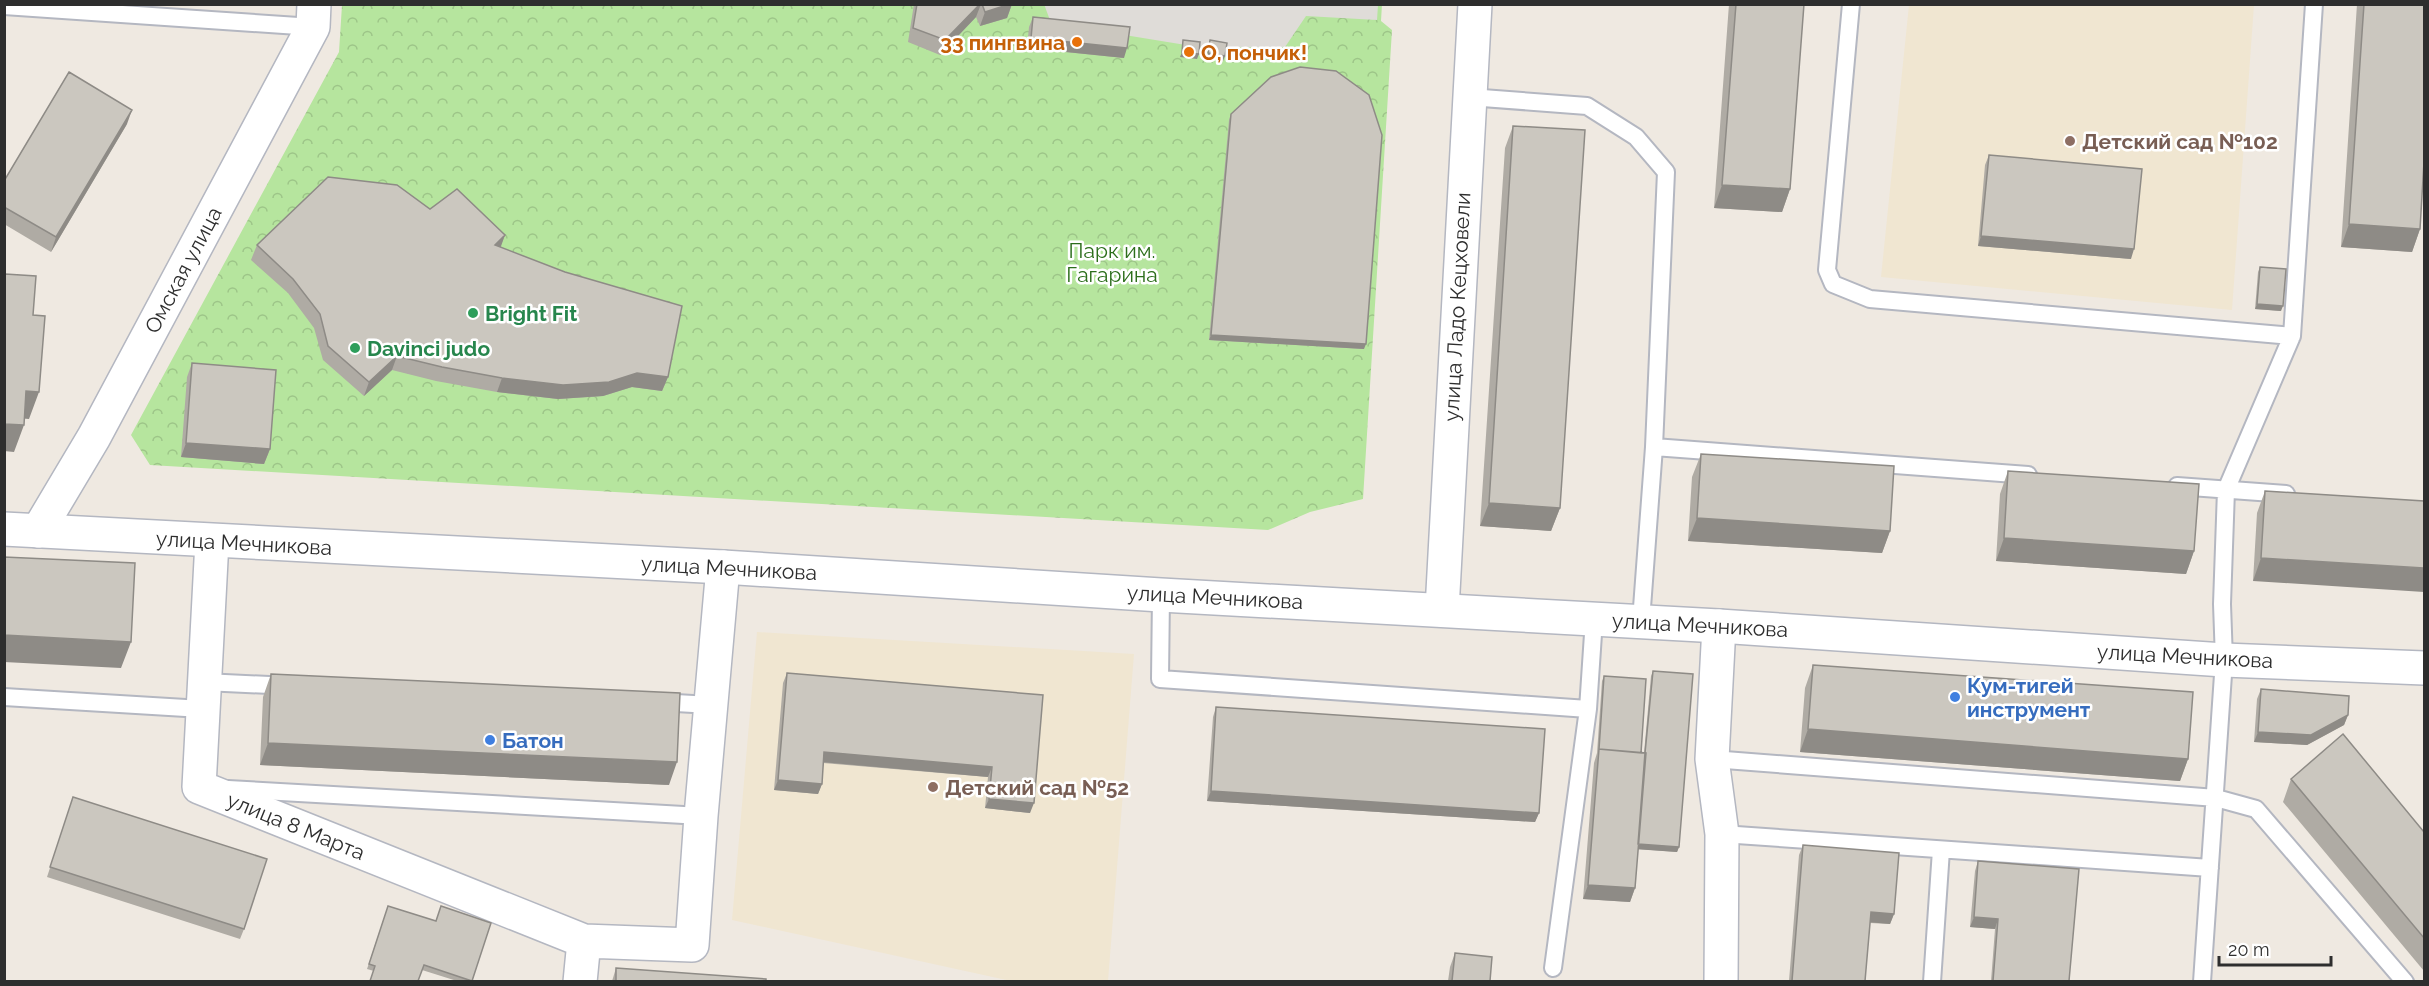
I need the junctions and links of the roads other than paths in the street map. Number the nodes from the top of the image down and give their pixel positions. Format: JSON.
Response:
{"nodes":[{"id":1,"x":1475,"y":4,"type":"edge"},
{"id":2,"x":1851,"y":4,"type":"edge"},
{"id":3,"x":2314,"y":4,"type":"edge"},
{"id":4,"x":4,"y":6,"type":"edge"},
{"id":5,"x":136,"y":10,"type":"edge"},
{"id":6,"x":314,"y":16,"type":"edge"},
{"id":7,"x":1469,"y":97,"type":"junction"},
{"id":8,"x":2292,"y":336,"type":"junction"},
{"id":9,"x":1654,"y":447,"type":"junction"},
{"id":10,"x":2047,"y":477,"type":"edge"},
{"id":11,"x":2166,"y":486,"type":"edge"},
{"id":12,"x":2226,"y":490,"type":"junction"},
{"id":13,"x":2308,"y":496,"type":"edge"},
{"id":14,"x":4,"y":529,"type":"edge"},
{"id":15,"x":38,"y":531,"type":"junction"},
{"id":16,"x":212,"y":541,"type":"junction"},
{"id":17,"x":723,"y":567,"type":"junction"},
{"id":18,"x":1161,"y":595,"type":"junction"},
{"id":19,"x":1442,"y":610,"type":"junction"},
{"id":20,"x":1594,"y":619,"type":"junction"},
{"id":21,"x":1641,"y":621,"type":"junction"},
{"id":22,"x":1719,"y":626,"type":"junction"},
{"id":23,"x":2224,"y":660,"type":"junction"},
{"id":24,"x":2424,"y":668,"type":"edge"},
{"id":25,"x":310,"y":687,"type":"edge"},
{"id":26,"x":203,"y":695,"type":"junction"},
{"id":27,"x":4,"y":698,"type":"edge"},
{"id":28,"x":640,"y":701,"type":"edge"},
{"id":29,"x":711,"y":705,"type":"junction"},
{"id":30,"x":1588,"y":709,"type":"junction"},
{"id":31,"x":1712,"y":759,"type":"junction"},
{"id":32,"x":199,"y":787,"type":"junction"},
{"id":33,"x":2217,"y":798,"type":"junction"},
{"id":34,"x":701,"y":816,"type":"junction"},
{"id":35,"x":1722,"y":834,"type":"junction"},
{"id":36,"x":1941,"y":850,"type":"junction"},
{"id":37,"x":2210,"y":868,"type":"junction"},
{"id":38,"x":584,"y":941,"type":"junction"},
{"id":39,"x":1554,"y":968,"type":"dead end"},
{"id":40,"x":580,"y":981,"type":"edge"},
{"id":41,"x":1721,"y":981,"type":"edge"},
{"id":42,"x":1932,"y":981,"type":"edge"},
{"id":43,"x":2202,"y":981,"type":"edge"},
{"id":44,"x":2405,"y":981,"type":"edge"}],
"edges":[{"from":1,"to":7,"type":"street","name":"улица Ладо Кецховели"},
{"from":2,"to":8,"type":"lane"},
{"from":3,"to":8,"type":"lane"},
{"from":4,"to":5,"type":"lane"},
{"from":5,"to":6,"type":"lane"},
{"from":6,"to":15,"type":"street","name":"Омская улица"},
{"from":7,"to":9,"type":"lane"},
{"from":7,"to":19,"type":"street","name":"улица Ладо Кецховели"},
{"from":8,"to":12,"type":"lane"},
{"from":9,"to":10,"type":"lane"},
{"from":9,"to":21,"type":"lane"},
{"from":11,"to":12,"type":"lane"},
{"from":12,"to":13,"type":"lane"},
{"from":12,"to":23,"type":"lane"},
{"from":14,"to":15,"type":"street","name":"улица Мечникова"},
{"from":15,"to":16,"type":"street","name":"улица Мечникова"},
{"from":16,"to":17,"type":"street","name":"улица Мечникова"},
{"from":16,"to":26,"type":"street","name":"улица 8 Марта"},
{"from":17,"to":18,"type":"street","name":"улица Мечникова"},
{"from":17,"to":29,"type":"street"},
{"from":18,"to":19,"type":"street","name":"улица Мечникова"},
{"from":18,"to":30,"type":"lane"},
{"from":19,"to":20,"type":"street","name":"улица Мечникова"},
{"from":20,"to":21,"type":"street","name":"улица Мечникова"},
{"from":20,"to":30,"type":"lane"},
{"from":21,"to":22,"type":"street","name":"улица Мечникова"},
{"from":22,"to":23,"type":"street","name":"улица Мечникова"},
{"from":22,"to":31,"type":"street"},
{"from":23,"to":24,"type":"street","name":"улица Мечникова"},
{"from":23,"to":33,"type":"lane"},
{"from":25,"to":26,"type":"lane"},
{"from":26,"to":27,"type":"lane"},
{"from":26,"to":32,"type":"street","name":"улица 8 Марта"},
{"from":28,"to":29,"type":"lane"},
{"from":29,"to":34,"type":"street"},
{"from":30,"to":39,"type":"lane"},
{"from":31,"to":33,"type":"lane"},
{"from":31,"to":35,"type":"street"},
{"from":32,"to":34,"type":"lane"},
{"from":32,"to":38,"type":"street","name":"улица 8 Марта"},
{"from":33,"to":37,"type":"lane"},
{"from":33,"to":44,"type":"lane"},
{"from":34,"to":38,"type":"street","name":"улица 8 Марта"},
{"from":35,"to":36,"type":"lane"},
{"from":35,"to":41,"type":"street"},
{"from":36,"to":37,"type":"lane"},
{"from":36,"to":42,"type":"lane"},
{"from":37,"to":43,"type":"lane"},
{"from":38,"to":40,"type":"street"}]}
